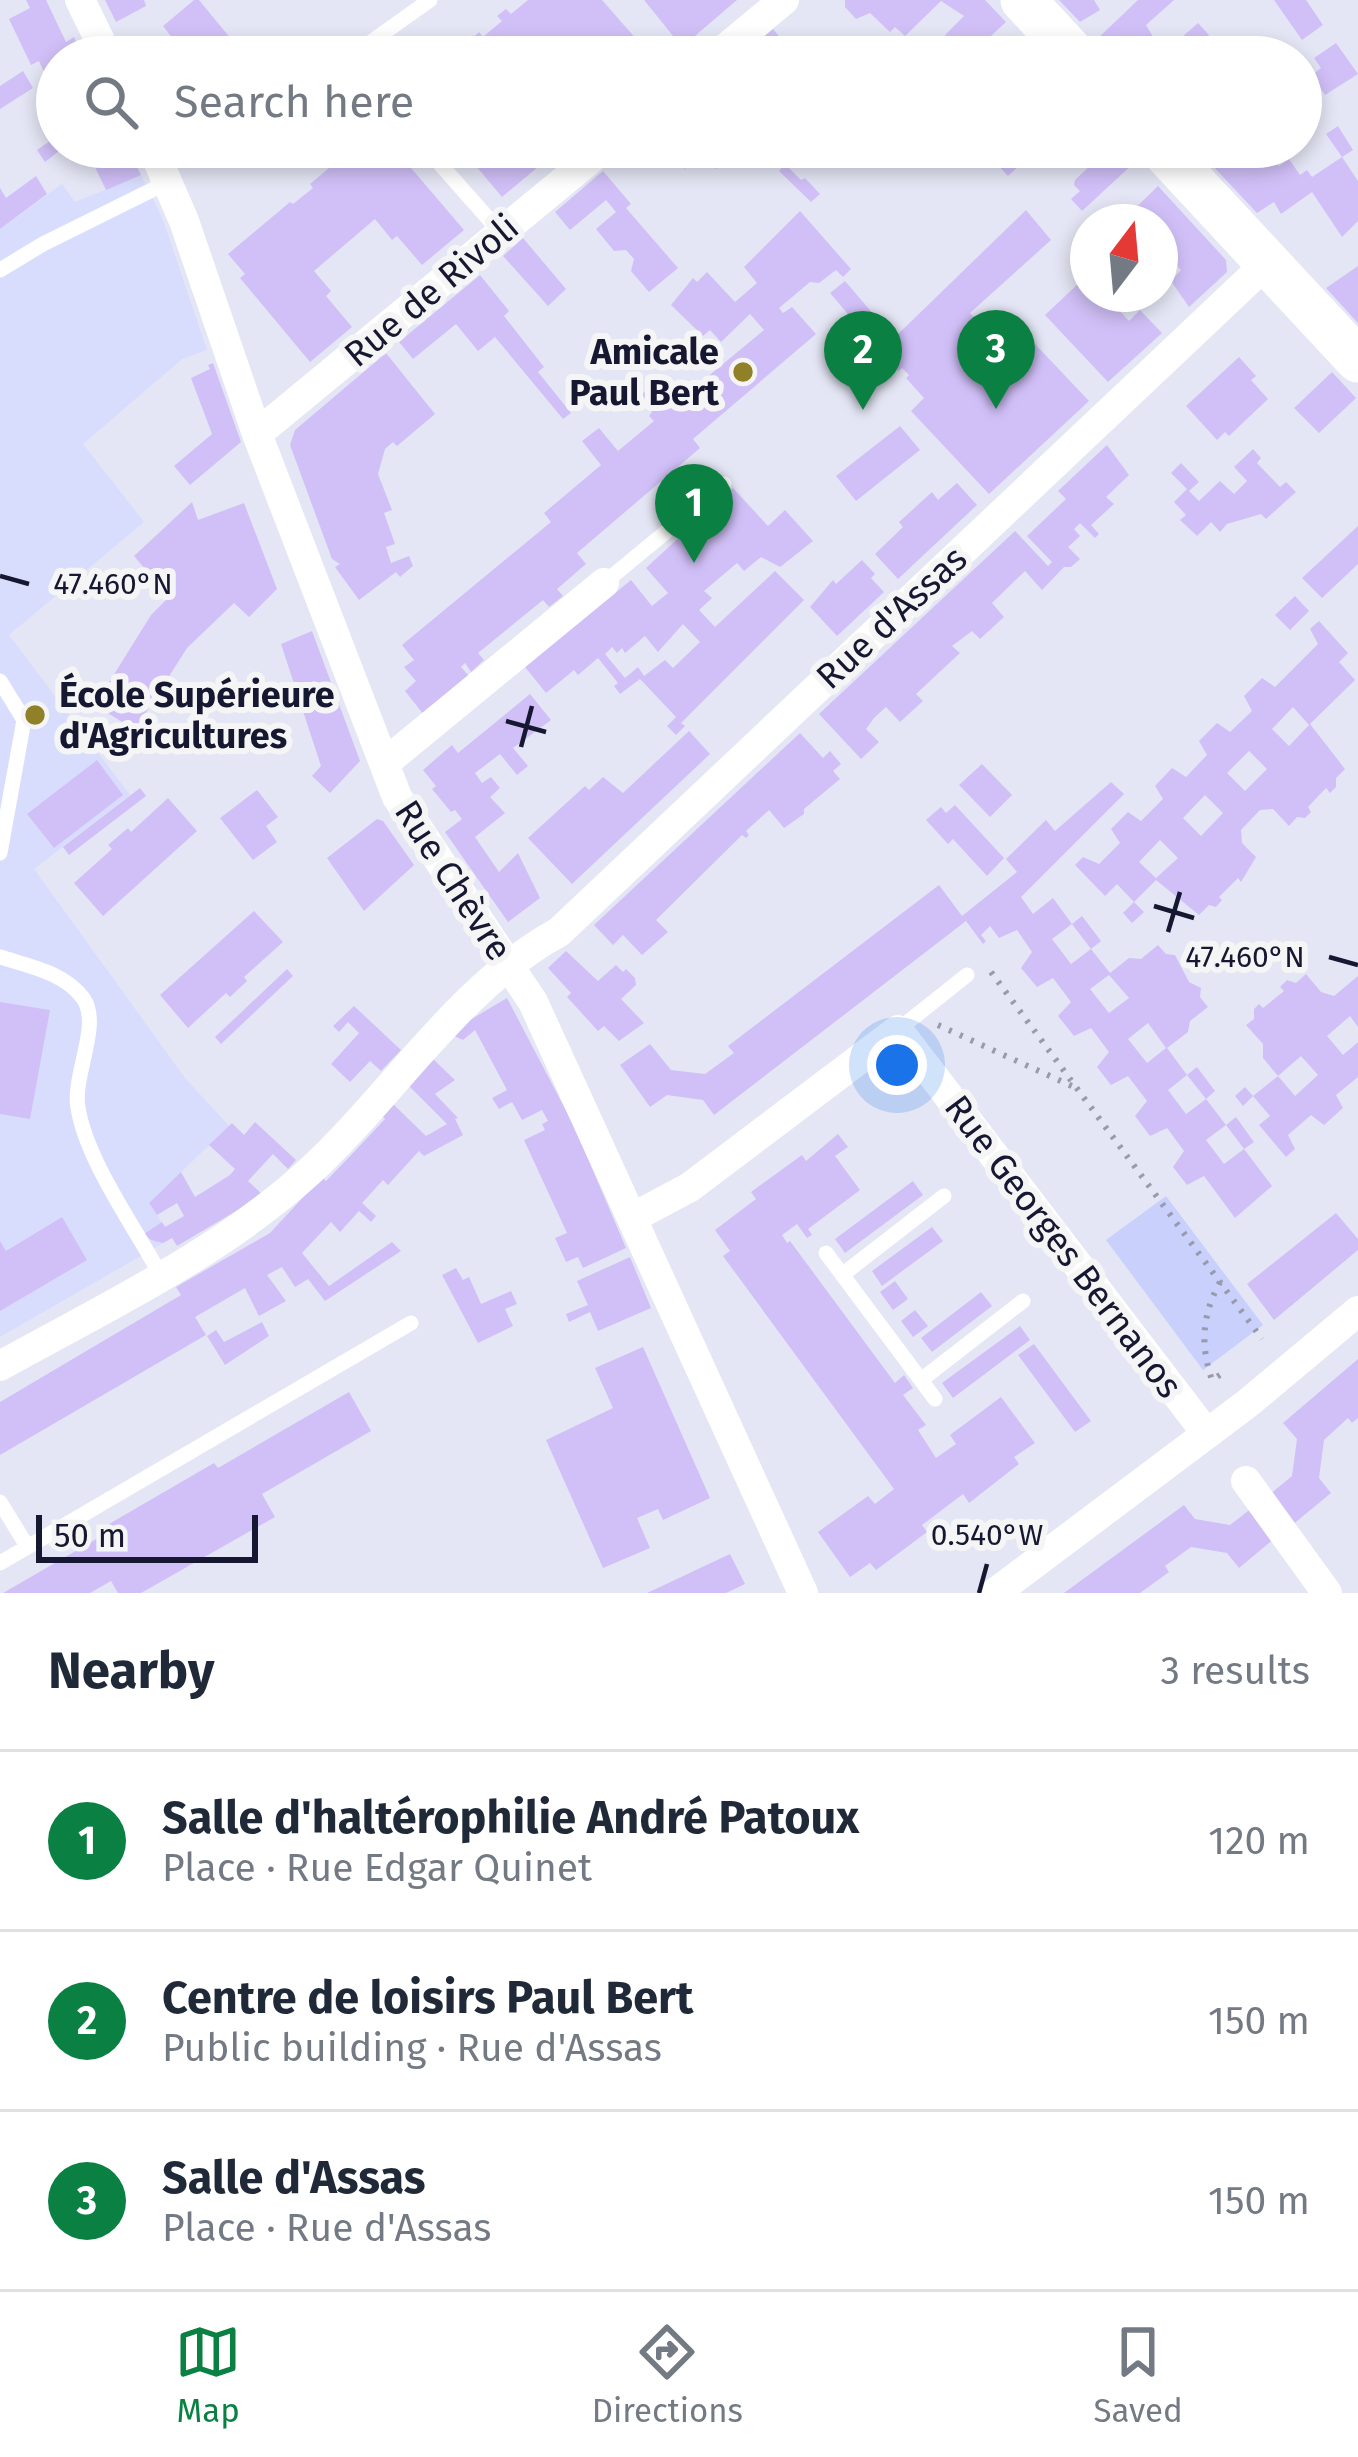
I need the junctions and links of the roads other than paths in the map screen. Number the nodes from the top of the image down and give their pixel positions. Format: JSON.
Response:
{"nodes":[{"id":1,"x":80,"y":0,"type":"edge"},
{"id":2,"x":430,"y":0,"type":"edge"},
{"id":3,"x":784,"y":0,"type":"edge"},
{"id":4,"x":1023,"y":0,"type":"edge"},
{"id":5,"x":98,"y":36,"type":"edge"},
{"id":6,"x":379,"y":36,"type":"edge"},
{"id":7,"x":740,"y":36,"type":"edge"},
{"id":8,"x":1056,"y":36,"type":"edge"},
{"id":9,"x":162,"y":168,"type":"edge"},
{"id":10,"x":444,"y":168,"type":"edge"},
{"id":11,"x":580,"y":168,"type":"edge"},
{"id":12,"x":1180,"y":168,"type":"edge"},
{"id":13,"x":168,"y":182,"type":"junction"},
{"id":14,"x":501,"y":233,"type":"junction"},
{"id":15,"x":1268,"y":263,"type":"junction"},
{"id":16,"x":0,"y":270,"type":"edge"},
{"id":17,"x":1358,"y":360,"type":"edge"},
{"id":18,"x":257,"y":434,"type":"junction"},
{"id":19,"x":724,"y":484,"type":"dead end"},
{"id":20,"x":604,"y":583,"type":"joint"},
{"id":21,"x":0,"y":681,"type":"edge"},
{"id":22,"x":386,"y":762,"type":"junction"},
{"id":23,"x":0,"y":853,"type":"edge"},
{"id":24,"x":0,"y":957,"type":"edge"},
{"id":25,"x":510,"y":965,"type":"junction"},
{"id":26,"x":967,"y":975,"type":"dead end"},
{"id":27,"x":898,"y":1030,"type":"junction"},
{"id":28,"x":944,"y":1196,"type":"dead end"},
{"id":29,"x":634,"y":1216,"type":"junction"},
{"id":30,"x":826,"y":1253,"type":"dead end"},
{"id":31,"x":842,"y":1275,"type":"junction"},
{"id":32,"x":161,"y":1276,"type":"junction"},
{"id":33,"x":1023,"y":1301,"type":"dead end"},
{"id":34,"x":1358,"y":1311,"type":"edge"},
{"id":35,"x":411,"y":1323,"type":"dead end"},
{"id":36,"x":0,"y":1366,"type":"edge"},
{"id":37,"x":921,"y":1380,"type":"junction"},
{"id":38,"x":935,"y":1399,"type":"dead end"},
{"id":39,"x":1207,"y":1434,"type":"junction"},
{"id":40,"x":1246,"y":1481,"type":"dead end"},
{"id":41,"x":0,"y":1502,"type":"edge"},
{"id":42,"x":26,"y":1546,"type":"junction"},
{"id":43,"x":0,"y":1563,"type":"edge"},
{"id":44,"x":803,"y":1593,"type":"edge"},
{"id":45,"x":995,"y":1593,"type":"edge"},
{"id":46,"x":1327,"y":1593,"type":"edge"}],
"edges":[{"from":1,"to":5,"type":"street"},
{"from":2,"to":6,"type":"lane"},
{"from":3,"to":7,"type":"street"},
{"from":4,"to":8,"type":"main road"},
{"from":9,"to":13,"type":"street","name":"Rue Chèvre"},
{"from":10,"to":14,"type":"lane"},
{"from":11,"to":14,"type":"street","name":"Rue de Rivoli"},
{"from":12,"to":15,"type":"main road"},
{"from":13,"to":16,"type":"lane"},
{"from":13,"to":18,"type":"street","name":"Rue Chèvre"},
{"from":14,"to":18,"type":"street","name":"Rue de Rivoli"},
{"from":15,"to":17,"type":"main road"},
{"from":15,"to":25,"type":"street","name":"Rue d'Assas"},
{"from":18,"to":22,"type":"street","name":"Rue Chèvre"},
{"from":19,"to":20,"type":"lane"},
{"from":20,"to":22,"type":"street"},
{"from":21,"to":23,"type":"lane"},
{"from":22,"to":25,"type":"street","name":"Rue Chèvre"},
{"from":24,"to":32,"type":"lane"},
{"from":25,"to":29,"type":"street","name":"Rue Chèvre"},
{"from":25,"to":32,"type":"street","name":"Rue d'Assas"},
{"from":26,"to":27,"type":"lane"},
{"from":27,"to":29,"type":"street"},
{"from":27,"to":39,"type":"street","name":"Rue Georges Bernanos"},
{"from":28,"to":31,"type":"lane"},
{"from":29,"to":44,"type":"street","name":"Rue Chèvre"},
{"from":30,"to":31,"type":"lane"},
{"from":31,"to":37,"type":"lane"},
{"from":32,"to":36,"type":"street","name":"Rue d'Assas"},
{"from":33,"to":37,"type":"lane"},
{"from":34,"to":39,"type":"street"},
{"from":35,"to":42,"type":"lane"},
{"from":37,"to":38,"type":"lane"},
{"from":39,"to":45,"type":"street"},
{"from":40,"to":46,"type":"street"},
{"from":41,"to":42,"type":"lane"},
{"from":42,"to":43,"type":"lane"}]}
